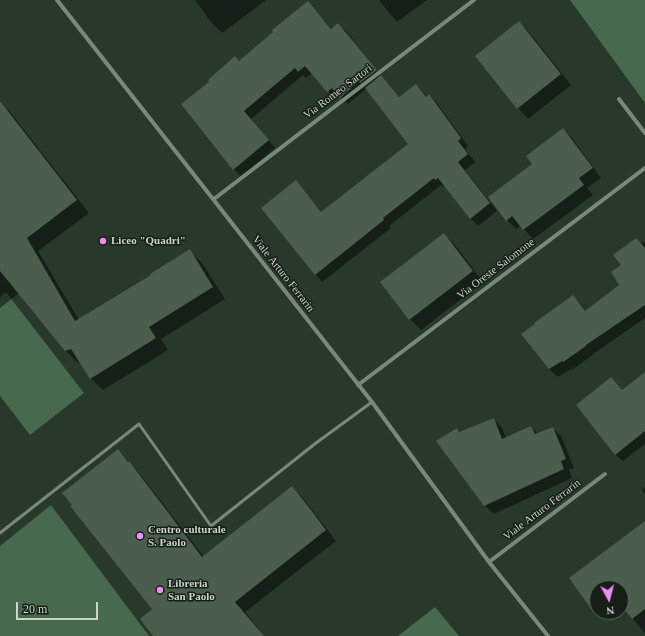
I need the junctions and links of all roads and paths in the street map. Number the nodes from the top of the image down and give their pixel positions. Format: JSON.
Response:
{"nodes":[{"id":1,"x":57,"y":0,"type":"edge"},
{"id":2,"x":474,"y":0,"type":"edge"},
{"id":3,"x":618,"y":99,"type":"dead end"},
{"id":4,"x":645,"y":133,"type":"edge"},
{"id":5,"x":645,"y":168,"type":"edge"},
{"id":6,"x":214,"y":199,"type":"junction"},
{"id":7,"x":358,"y":385,"type":"junction"},
{"id":8,"x":372,"y":402,"type":"junction"},
{"id":9,"x":605,"y":474,"type":"dead end"},
{"id":10,"x":0,"y":533,"type":"edge"},
{"id":11,"x":489,"y":562,"type":"junction"},
{"id":12,"x":548,"y":636,"type":"edge"}],
"edges":[{"from":1,"to":6,"type":"street","name":"Viale Arturo Ferrarin"},
{"from":2,"to":6,"type":"street","name":"Via Romeo Sartori"},
{"from":3,"to":4,"type":"street"},
{"from":5,"to":7,"type":"street","name":"Via Oreste Salomone"},
{"from":6,"to":7,"type":"street","name":"Viale Arturo Ferrarin"},
{"from":7,"to":8,"type":"street","name":"Viale Arturo Ferrarin"},
{"from":8,"to":10,"type":"lane"},
{"from":8,"to":11,"type":"street","name":"Viale Arturo Ferrarin"},
{"from":9,"to":11,"type":"street","name":"Viale Arturo Ferrarin"},
{"from":11,"to":12,"type":"street","name":"Viale Arturo Ferrarin"}]}
